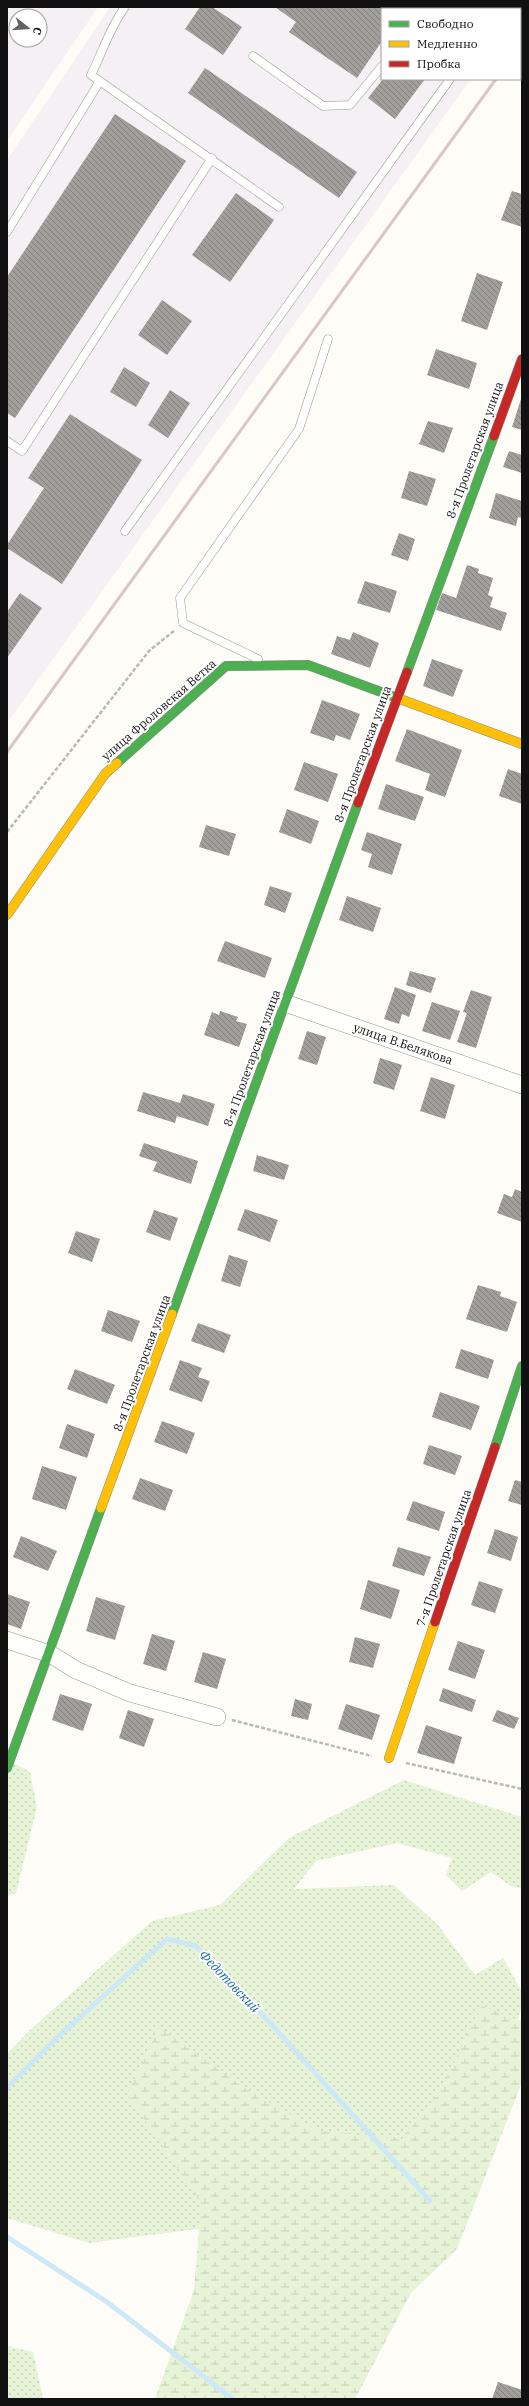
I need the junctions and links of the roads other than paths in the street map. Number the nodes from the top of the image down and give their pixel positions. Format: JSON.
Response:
{"nodes":[{"id":1,"x":125,"y":7,"type":"edge"},
{"id":2,"x":252,"y":56,"type":"dead end"},
{"id":3,"x":381,"y":67,"type":"edge"},
{"id":4,"x":449,"y":80,"type":"edge"},
{"id":5,"x":100,"y":81,"type":"junction"},
{"id":6,"x":212,"y":158,"type":"junction"},
{"id":7,"x":279,"y":207,"type":"dead end"},
{"id":8,"x":7,"y":232,"type":"edge"},
{"id":9,"x":328,"y":339,"type":"dead end"},
{"id":10,"x":522,"y":359,"type":"edge"},
{"id":11,"x":7,"y":441,"type":"edge"},
{"id":12,"x":125,"y":531,"type":"dead end"},
{"id":13,"x":271,"y":666,"type":"junction"},
{"id":14,"x":397,"y":697,"type":"junction"},
{"id":15,"x":522,"y":744,"type":"edge"},
{"id":16,"x":10,"y":904,"type":"edge"},
{"id":17,"x":7,"y":915,"type":"edge"},
{"id":18,"x":285,"y":1003,"type":"junction"},
{"id":19,"x":522,"y":1085,"type":"edge"},
{"id":20,"x":522,"y":1366,"type":"edge"},
{"id":21,"x":7,"y":1640,"type":"edge"},
{"id":22,"x":50,"y":1654,"type":"junction"},
{"id":23,"x":217,"y":1717,"type":"dead end"},
{"id":24,"x":389,"y":1758,"type":"dead end"},
{"id":25,"x":7,"y":1768,"type":"edge"}],
"edges":[{"from":1,"to":5,"type":"lane"},
{"from":2,"to":3,"type":"lane"},
{"from":4,"to":12,"type":"lane"},
{"from":5,"to":6,"type":"lane"},
{"from":5,"to":8,"type":"lane"},
{"from":6,"to":7,"type":"lane"},
{"from":6,"to":11,"type":"lane"},
{"from":9,"to":13,"type":"lane"},
{"from":10,"to":14,"type":"street","name":"8-я Пролетарская улица"},
{"from":13,"to":14,"type":"street","name":"улица Фроловская Ветка"},
{"from":13,"to":16,"type":"street","name":"улица Фроловская Ветка"},
{"from":14,"to":15,"type":"street","name":"улица Фроловская Ветка"},
{"from":14,"to":18,"type":"street","name":"8-я Пролетарская улица"},
{"from":16,"to":17,"type":"street","name":"улица Фроловская Ветка"},
{"from":18,"to":19,"type":"street","name":"улица В.Белякова"},
{"from":18,"to":22,"type":"street","name":"8-я Пролетарская улица"},
{"from":20,"to":24,"type":"street","name":"7-я Пролетарская улица"},
{"from":21,"to":22,"type":"street"},
{"from":22,"to":23,"type":"street"},
{"from":22,"to":25,"type":"street","name":"8-я Пролетарская улица"}]}
